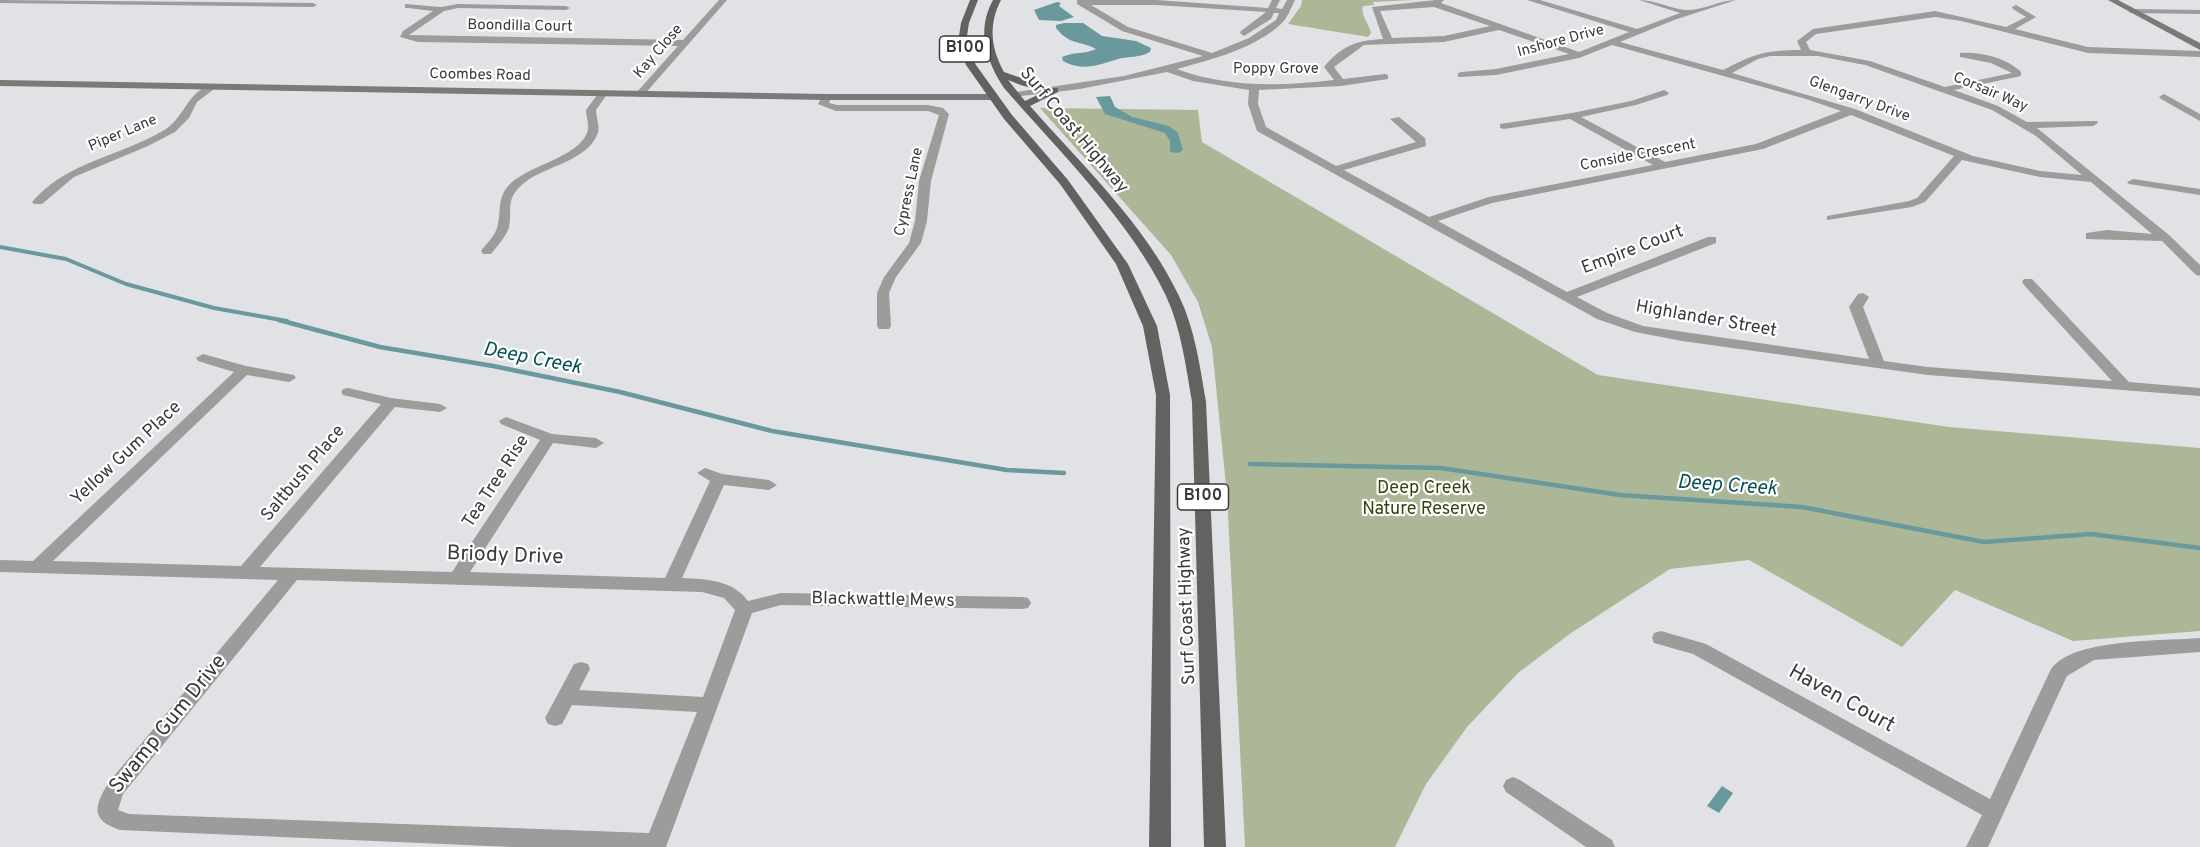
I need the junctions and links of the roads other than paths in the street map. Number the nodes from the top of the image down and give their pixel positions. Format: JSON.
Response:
{"nodes":[{"id":1,"x":723,"y":0,"type":"edge"},
{"id":2,"x":974,"y":0,"type":"edge"},
{"id":3,"x":997,"y":0,"type":"edge"},
{"id":4,"x":1276,"y":0,"type":"edge"},
{"id":5,"x":1291,"y":0,"type":"edge"},
{"id":6,"x":1531,"y":0,"type":"edge"},
{"id":7,"x":1643,"y":0,"type":"edge"},
{"id":8,"x":1732,"y":0,"type":"edge"},
{"id":9,"x":2112,"y":0,"type":"edge"},
{"id":10,"x":0,"y":1,"type":"edge"},
{"id":11,"x":1080,"y":2,"type":"edge"},
{"id":12,"x":1438,"y":2,"type":"edge"},
{"id":13,"x":313,"y":5,"type":"dead end"},
{"id":14,"x":408,"y":6,"type":"dead end"},
{"id":15,"x":2016,"y":7,"type":"dead end"},
{"id":16,"x":566,"y":8,"type":"dead end"},
{"id":17,"x":441,"y":9,"type":"junction"},
{"id":18,"x":1273,"y":10,"type":"junction"},
{"id":19,"x":1288,"y":11,"type":"junction"},
{"id":20,"x":2133,"y":11,"type":"junction"},
{"id":21,"x":1688,"y":12,"type":"junction"},
{"id":22,"x":2200,"y":12,"type":"edge"},
{"id":23,"x":1500,"y":27,"type":"junction"},
{"id":24,"x":2007,"y":30,"type":"junction"},
{"id":25,"x":1638,"y":32,"type":"junction"},
{"id":26,"x":1388,"y":40,"type":"junction"},
{"id":27,"x":684,"y":43,"type":"junction"},
{"id":28,"x":1614,"y":43,"type":"junction"},
{"id":29,"x":2200,"y":47,"type":"edge"},
{"id":30,"x":1197,"y":52,"type":"junction"},
{"id":31,"x":1806,"y":52,"type":"junction"},
{"id":32,"x":2200,"y":54,"type":"edge"},
{"id":33,"x":1579,"y":55,"type":"junction"},
{"id":34,"x":1963,"y":55,"type":"dead end"},
{"id":35,"x":1211,"y":56,"type":"junction"},
{"id":36,"x":1158,"y":64,"type":"junction"},
{"id":37,"x":1169,"y":70,"type":"junction"},
{"id":38,"x":1725,"y":73,"type":"junction"},
{"id":39,"x":1000,"y":74,"type":"junction"},
{"id":40,"x":1461,"y":75,"type":"dead end"},
{"id":41,"x":1385,"y":77,"type":"dead end"},
{"id":42,"x":0,"y":83,"type":"edge"},
{"id":43,"x":1341,"y":83,"type":"junction"},
{"id":44,"x":1039,"y":86,"type":"junction"},
{"id":45,"x":211,"y":87,"type":"junction"},
{"id":46,"x":1254,"y":87,"type":"junction"},
{"id":47,"x":1945,"y":89,"type":"junction"},
{"id":48,"x":1055,"y":90,"type":"junction"},
{"id":49,"x":1013,"y":92,"type":"junction"},
{"id":50,"x":603,"y":93,"type":"junction"},
{"id":51,"x":1664,"y":93,"type":"dead end"},
{"id":52,"x":640,"y":94,"type":"junction"},
{"id":53,"x":991,"y":94,"type":"junction"},
{"id":54,"x":826,"y":97,"type":"junction"},
{"id":55,"x":2164,"y":97,"type":"dead end"},
{"id":56,"x":1024,"y":105,"type":"junction"},
{"id":57,"x":1851,"y":111,"type":"junction"},
{"id":58,"x":1572,"y":116,"type":"junction"},
{"id":59,"x":2200,"y":118,"type":"edge"},
{"id":60,"x":1395,"y":119,"type":"dead end"},
{"id":61,"x":2093,"y":123,"type":"dead end"},
{"id":62,"x":2027,"y":125,"type":"junction"},
{"id":63,"x":1504,"y":126,"type":"dead end"},
{"id":64,"x":1960,"y":156,"type":"junction"},
{"id":65,"x":1664,"y":166,"type":"junction"},
{"id":66,"x":1336,"y":170,"type":"junction"},
{"id":67,"x":1087,"y":178,"type":"junction"},
{"id":68,"x":2095,"y":178,"type":"junction"},
{"id":69,"x":1064,"y":182,"type":"junction"},
{"id":70,"x":2133,"y":182,"type":"dead end"},
{"id":71,"x":2200,"y":192,"type":"edge"},
{"id":72,"x":38,"y":202,"type":"dead end"},
{"id":73,"x":1831,"y":218,"type":"dead end"},
{"id":74,"x":1428,"y":220,"type":"junction"},
{"id":75,"x":2090,"y":236,"type":"dead end"},
{"id":76,"x":2164,"y":238,"type":"junction"},
{"id":77,"x":1712,"y":240,"type":"dead end"},
{"id":78,"x":487,"y":251,"type":"dead end"},
{"id":79,"x":2200,"y":272,"type":"edge"},
{"id":80,"x":2028,"y":282,"type":"dead end"},
{"id":81,"x":1567,"y":296,"type":"junction"},
{"id":82,"x":1863,"y":297,"type":"dead end"},
{"id":83,"x":884,"y":326,"type":"dead end"},
{"id":84,"x":203,"y":358,"type":"dead end"},
{"id":85,"x":1878,"y":364,"type":"junction"},
{"id":86,"x":244,"y":370,"type":"junction"},
{"id":87,"x":289,"y":378,"type":"dead end"},
{"id":88,"x":2125,"y":386,"type":"junction"},
{"id":89,"x":348,"y":392,"type":"dead end"},
{"id":90,"x":2200,"y":392,"type":"edge"},
{"id":91,"x":391,"y":402,"type":"junction"},
{"id":92,"x":440,"y":408,"type":"dead end"},
{"id":93,"x":506,"y":422,"type":"dead end"},
{"id":94,"x":549,"y":438,"type":"junction"},
{"id":95,"x":596,"y":443,"type":"dead end"},
{"id":96,"x":769,"y":485,"type":"dead end"},
{"id":97,"x":0,"y":566,"type":"edge"},
{"id":98,"x":38,"y":566,"type":"junction"},
{"id":99,"x":246,"y":572,"type":"junction"},
{"id":100,"x":292,"y":574,"type":"junction"},
{"id":101,"x":457,"y":578,"type":"junction"},
{"id":102,"x":671,"y":585,"type":"junction"},
{"id":103,"x":1022,"y":603,"type":"dead end"},
{"id":104,"x":744,"y":609,"type":"junction"},
{"id":105,"x":1661,"y":638,"type":"dead end"},
{"id":106,"x":2200,"y":645,"type":"edge"},
{"id":107,"x":581,"y":669,"type":"dead end"},
{"id":108,"x":566,"y":698,"type":"junction"},
{"id":109,"x":710,"y":705,"type":"junction"},
{"id":110,"x":555,"y":718,"type":"dead end"},
{"id":111,"x":1513,"y":786,"type":"dead end"},
{"id":112,"x":1995,"y":812,"type":"junction"},
{"id":113,"x":655,"y":845,"type":"edge"},
{"id":114,"x":1160,"y":847,"type":"edge"},
{"id":115,"x":1215,"y":847,"type":"edge"},
{"id":116,"x":1604,"y":847,"type":"edge"},
{"id":117,"x":1977,"y":847,"type":"edge"}],
"edges":[{"from":1,"to":27,"type":"street","name":"Kay Close"},
{"from":2,"to":53,"type":"main road","name":"Surf Coast Highway","number":"B100"},
{"from":3,"to":39,"type":"main road","name":"Surf Coast Highway","number":"B100"},
{"from":4,"to":18,"type":"street"},
{"from":5,"to":19,"type":"street"},
{"from":6,"to":25,"type":"street"},
{"from":7,"to":21,"type":"street"},
{"from":8,"to":21,"type":"street","name":"Inshore Drive"},
{"from":9,"to":20,"type":"street"},
{"from":10,"to":13,"type":"street"},
{"from":11,"to":18,"type":"street"},
{"from":11,"to":30,"type":"street"},
{"from":12,"to":23,"type":"street"},
{"from":12,"to":26,"type":"street"},
{"from":14,"to":17,"type":"street","name":"Boondilla Court"},
{"from":15,"to":24,"type":"street"},
{"from":16,"to":17,"type":"street","name":"Boondilla Court"},
{"from":17,"to":27,"type":"street","name":"Boondilla Court"},
{"from":18,"to":19,"type":"street"},
{"from":18,"to":30,"type":"street"},
{"from":19,"to":35,"type":"street"},
{"from":20,"to":22,"type":"street"},
{"from":20,"to":29,"type":"street"},
{"from":21,"to":25,"type":"street","name":"Inshore Drive"},
{"from":23,"to":26,"type":"street"},
{"from":23,"to":33,"type":"street"},
{"from":24,"to":31,"type":"street"},
{"from":24,"to":32,"type":"street"},
{"from":25,"to":28,"type":"street","name":"Inshore Drive"},
{"from":26,"to":43,"type":"street"},
{"from":27,"to":52,"type":"street","name":"Kay Close"},
{"from":28,"to":33,"type":"street","name":"Inshore Drive"},
{"from":28,"to":38,"type":"street","name":"Glengarry Drive"},
{"from":30,"to":35,"type":"street"},
{"from":30,"to":36,"type":"street"},
{"from":31,"to":38,"type":"street","name":"Corsair Way"},
{"from":31,"to":47,"type":"street","name":"Corsair Way"},
{"from":33,"to":40,"type":"street","name":"Inshore Drive"},
{"from":34,"to":47,"type":"street"},
{"from":35,"to":37,"type":"street"},
{"from":36,"to":37,"type":"street","name":"Poppy Grove"},
{"from":36,"to":44,"type":"street"},
{"from":37,"to":46,"type":"street","name":"Poppy Grove"},
{"from":37,"to":48,"type":"street"},
{"from":38,"to":57,"type":"street","name":"Glengarry Drive"},
{"from":39,"to":44,"type":"main road"},
{"from":39,"to":49,"type":"main road","name":"Surf Coast Highway","number":"B100"},
{"from":41,"to":43,"type":"street","name":"Poppy Grove"},
{"from":42,"to":45,"type":"street","name":"Coombes Road"},
{"from":43,"to":46,"type":"street","name":"Poppy Grove"},
{"from":44,"to":49,"type":"street"},
{"from":45,"to":50,"type":"street","name":"Coombes Road"},
{"from":45,"to":72,"type":"street","name":"Piper Lane"},
{"from":46,"to":66,"type":"street","name":"Highlander Street"},
{"from":47,"to":62,"type":"street","name":"Corsair Way"},
{"from":48,"to":49,"type":"street"},
{"from":48,"to":56,"type":"main road"},
{"from":49,"to":53,"type":"main road"},
{"from":49,"to":56,"type":"main road","name":"Surf Coast Highway","number":"B100"},
{"from":50,"to":52,"type":"street","name":"Coombes Road"},
{"from":50,"to":78,"type":"street"},
{"from":51,"to":58,"type":"street"},
{"from":52,"to":54,"type":"street","name":"Coombes Road"},
{"from":53,"to":54,"type":"street","name":"Coombes Road"},
{"from":53,"to":69,"type":"main road","name":"Surf Coast Highway","number":"B100"},
{"from":54,"to":83,"type":"street","name":"Cypress Lane"},
{"from":55,"to":59,"type":"street"},
{"from":56,"to":67,"type":"main road","name":"Surf Coast Highway","number":"B100"},
{"from":57,"to":64,"type":"street","name":"Glengarry Drive"},
{"from":57,"to":65,"type":"street","name":"Conside Crescent"},
{"from":58,"to":63,"type":"street"},
{"from":58,"to":65,"type":"street"},
{"from":60,"to":66,"type":"street"},
{"from":61,"to":62,"type":"street"},
{"from":62,"to":68,"type":"street","name":"Corsair Way"},
{"from":64,"to":68,"type":"street","name":"Glengarry Drive"},
{"from":64,"to":73,"type":"street"},
{"from":65,"to":74,"type":"street","name":"Conside Crescent"},
{"from":66,"to":74,"type":"street","name":"Highlander Street"},
{"from":67,"to":69,"type":"main road"},
{"from":67,"to":115,"type":"main road","name":"Surf Coast Highway","number":"B100"},
{"from":68,"to":76,"type":"street","name":"Corsair Way"},
{"from":69,"to":114,"type":"main road","name":"Surf Coast Highway","number":"B100"},
{"from":70,"to":71,"type":"street"},
{"from":74,"to":81,"type":"street","name":"Highlander Street"},
{"from":75,"to":76,"type":"street"},
{"from":76,"to":79,"type":"street","name":"Corsair Way"},
{"from":77,"to":81,"type":"street","name":"Empire Court"},
{"from":80,"to":88,"type":"street"},
{"from":81,"to":85,"type":"street","name":"Highlander Street"},
{"from":82,"to":85,"type":"street"},
{"from":84,"to":86,"type":"street"},
{"from":85,"to":88,"type":"street","name":"Highlander Street"},
{"from":86,"to":87,"type":"street"},
{"from":86,"to":98,"type":"street","name":"Yellow Gum Place"},
{"from":88,"to":90,"type":"street","name":"Highlander Street"},
{"from":89,"to":91,"type":"street"},
{"from":91,"to":92,"type":"street"},
{"from":91,"to":99,"type":"street","name":"Saltbush Place"},
{"from":93,"to":94,"type":"street","name":"Tea Tree Rise"},
{"from":94,"to":95,"type":"street","name":"Tea Tree Rise"},
{"from":94,"to":101,"type":"street","name":"Tea Tree Rise"},
{"from":96,"to":102,"type":"street"},
{"from":97,"to":98,"type":"street","name":"Briody Drive"},
{"from":98,"to":99,"type":"street","name":"Briody Drive"},
{"from":99,"to":100,"type":"street","name":"Briody Drive"},
{"from":100,"to":101,"type":"street","name":"Briody Drive"},
{"from":100,"to":113,"type":"street","name":"Swamp Gum Drive"},
{"from":101,"to":102,"type":"street","name":"Briody Drive"},
{"from":102,"to":104,"type":"street","name":"Briody Drive"},
{"from":103,"to":104,"type":"street","name":"Blackwattle Mews"},
{"from":104,"to":109,"type":"street"},
{"from":105,"to":112,"type":"street","name":"Haven Court"},
{"from":106,"to":112,"type":"street"},
{"from":107,"to":108,"type":"street"},
{"from":108,"to":109,"type":"street"},
{"from":108,"to":110,"type":"street"},
{"from":109,"to":113,"type":"street"},
{"from":111,"to":116,"type":"street"},
{"from":112,"to":117,"type":"street"}]}
